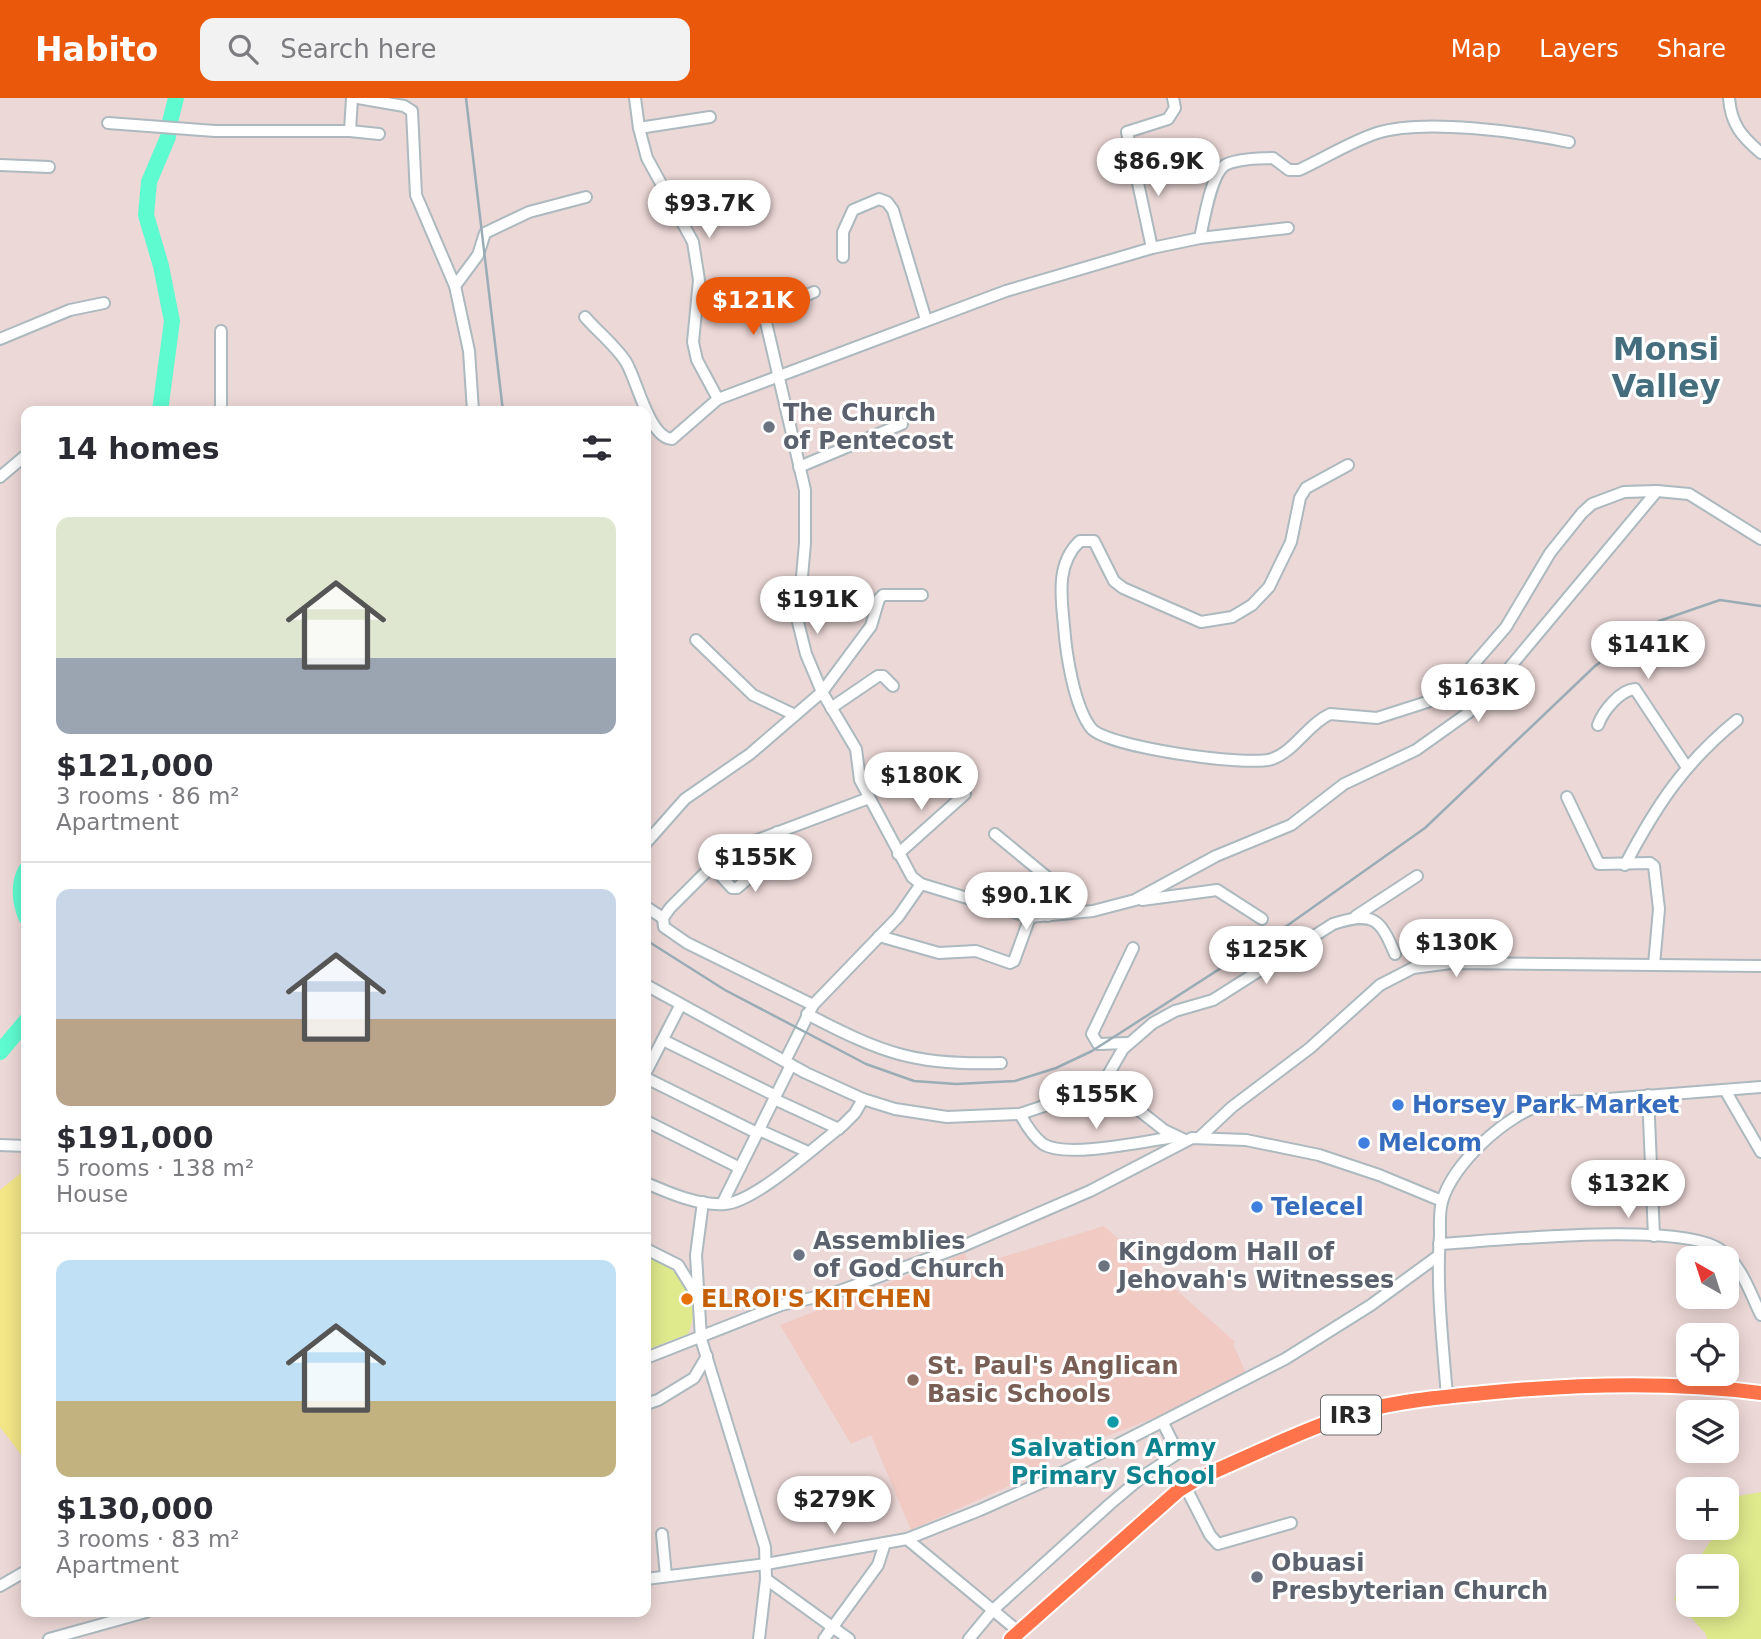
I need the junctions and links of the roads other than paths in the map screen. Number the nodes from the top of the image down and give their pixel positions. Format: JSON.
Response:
{"nodes":[{"id":1,"x":352,"y":98,"type":"edge"},
{"id":2,"x":358,"y":98,"type":"edge"},
{"id":3,"x":635,"y":98,"type":"edge"},
{"id":4,"x":1172,"y":98,"type":"edge"},
{"id":5,"x":1729,"y":98,"type":"edge"},
{"id":6,"x":710,"y":117,"type":"dead end"},
{"id":7,"x":108,"y":122,"type":"dead end"},
{"id":8,"x":639,"y":128,"type":"junction"},
{"id":9,"x":350,"y":131,"type":"junction"},
{"id":10,"x":379,"y":134,"type":"dead end"},
{"id":11,"x":1569,"y":142,"type":"dead end"},
{"id":12,"x":1761,"y":152,"type":"edge"},
{"id":13,"x":0,"y":165,"type":"edge"},
{"id":14,"x":49,"y":167,"type":"dead end"},
{"id":15,"x":586,"y":197,"type":"dead end"},
{"id":16,"x":1288,"y":228,"type":"dead end"},
{"id":17,"x":1200,"y":237,"type":"junction"},
{"id":18,"x":1152,"y":248,"type":"junction"},
{"id":19,"x":843,"y":257,"type":"dead end"},
{"id":20,"x":455,"y":286,"type":"junction"},
{"id":21,"x":758,"y":288,"type":"dead end"},
{"id":22,"x":814,"y":292,"type":"dead end"},
{"id":23,"x":104,"y":303,"type":"dead end"},
{"id":24,"x":764,"y":313,"type":"junction"},
{"id":25,"x":585,"y":317,"type":"dead end"},
{"id":26,"x":926,"y":320,"type":"junction"},
{"id":27,"x":221,"y":331,"type":"dead end"},
{"id":28,"x":0,"y":340,"type":"edge"},
{"id":29,"x":779,"y":378,"type":"junction"},
{"id":30,"x":718,"y":399,"type":"junction"},
{"id":31,"x":221,"y":406,"type":"edge"},
{"id":32,"x":474,"y":406,"type":"edge"},
{"id":33,"x":644,"y":406,"type":"edge"},
{"id":34,"x":651,"y":419,"type":"edge"},
{"id":35,"x":902,"y":424,"type":"dead end"},
{"id":36,"x":21,"y":459,"type":"edge"},
{"id":37,"x":1348,"y":465,"type":"dead end"},
{"id":38,"x":799,"y":467,"type":"junction"},
{"id":39,"x":0,"y":477,"type":"edge"},
{"id":40,"x":1657,"y":491,"type":"junction"},
{"id":41,"x":1761,"y":539,"type":"edge"},
{"id":42,"x":922,"y":595,"type":"dead end"},
{"id":43,"x":696,"y":640,"type":"dead end"},
{"id":44,"x":894,"y":687,"type":"dead end"},
{"id":45,"x":822,"y":692,"type":"junction"},
{"id":46,"x":831,"y":708,"type":"junction"},
{"id":47,"x":796,"y":715,"type":"junction"},
{"id":48,"x":1737,"y":720,"type":"dead end"},
{"id":49,"x":1598,"y":725,"type":"dead end"},
{"id":50,"x":1686,"y":765,"type":"junction"},
{"id":51,"x":965,"y":794,"type":"dead end"},
{"id":52,"x":1567,"y":797,"type":"dead end"},
{"id":53,"x":869,"y":798,"type":"junction"},
{"id":54,"x":777,"y":831,"type":"junction"},
{"id":55,"x":995,"y":834,"type":"dead end"},
{"id":56,"x":651,"y":838,"type":"edge"},
{"id":57,"x":898,"y":854,"type":"junction"},
{"id":58,"x":712,"y":866,"type":"junction"},
{"id":59,"x":1625,"y":866,"type":"junction"},
{"id":60,"x":1417,"y":876,"type":"dead end"},
{"id":61,"x":921,"y":884,"type":"junction"},
{"id":62,"x":1135,"y":900,"type":"junction"},
{"id":63,"x":651,"y":910,"type":"edge"},
{"id":64,"x":1048,"y":916,"type":"junction"},
{"id":65,"x":1356,"y":916,"type":"junction"},
{"id":66,"x":1030,"y":917,"type":"junction"},
{"id":67,"x":663,"y":918,"type":"junction"},
{"id":68,"x":1262,"y":919,"type":"dead end"},
{"id":69,"x":879,"y":936,"type":"junction"},
{"id":70,"x":1133,"y":948,"type":"dead end"},
{"id":71,"x":1395,"y":954,"type":"dead end"},
{"id":72,"x":1654,"y":965,"type":"junction"},
{"id":73,"x":1761,"y":966,"type":"edge"},
{"id":74,"x":651,"y":988,"type":"edge"},
{"id":75,"x":680,"y":1006,"type":"junction"},
{"id":76,"x":810,"y":1009,"type":"junction"},
{"id":77,"x":663,"y":1040,"type":"junction"},
{"id":78,"x":1128,"y":1043,"type":"junction"},
{"id":79,"x":651,"y":1063,"type":"edge"},
{"id":80,"x":788,"y":1063,"type":"junction"},
{"id":81,"x":1001,"y":1063,"type":"dead end"},
{"id":82,"x":651,"y":1080,"type":"edge"},
{"id":83,"x":1101,"y":1087,"type":"junction"},
{"id":84,"x":1761,"y":1087,"type":"edge"},
{"id":85,"x":1726,"y":1090,"type":"junction"},
{"id":86,"x":1647,"y":1095,"type":"junction"},
{"id":87,"x":775,"y":1098,"type":"junction"},
{"id":88,"x":863,"y":1099,"type":"junction"},
{"id":89,"x":1020,"y":1114,"type":"junction"},
{"id":90,"x":651,"y":1124,"type":"edge"},
{"id":91,"x":839,"y":1129,"type":"junction"},
{"id":92,"x":758,"y":1131,"type":"junction"},
{"id":93,"x":1174,"y":1137,"type":"junction"},
{"id":94,"x":1200,"y":1137,"type":"junction"},
{"id":95,"x":1185,"y":1140,"type":"junction"},
{"id":96,"x":0,"y":1145,"type":"edge"},
{"id":97,"x":21,"y":1146,"type":"edge"},
{"id":98,"x":808,"y":1152,"type":"junction"},
{"id":99,"x":1761,"y":1152,"type":"edge"},
{"id":100,"x":740,"y":1168,"type":"junction"},
{"id":101,"x":651,"y":1185,"type":"edge"},
{"id":102,"x":1442,"y":1201,"type":"junction"},
{"id":103,"x":704,"y":1202,"type":"junction"},
{"id":104,"x":722,"y":1204,"type":"junction"},
{"id":105,"x":1654,"y":1236,"type":"junction"},
{"id":106,"x":1439,"y":1244,"type":"junction"},
{"id":107,"x":651,"y":1251,"type":"edge"},
{"id":108,"x":1438,"y":1256,"type":"junction"},
{"id":109,"x":696,"y":1295,"type":"junction"},
{"id":110,"x":1761,"y":1315,"type":"edge"},
{"id":111,"x":701,"y":1339,"type":"junction"},
{"id":112,"x":651,"y":1356,"type":"edge"},
{"id":113,"x":707,"y":1356,"type":"junction"},
{"id":114,"x":1761,"y":1393,"type":"edge"},
{"id":115,"x":1447,"y":1396,"type":"junction"},
{"id":116,"x":651,"y":1402,"type":"edge"},
{"id":117,"x":1163,"y":1423,"type":"junction"},
{"id":118,"x":1185,"y":1486,"type":"junction"},
{"id":119,"x":1291,"y":1523,"type":"dead end"},
{"id":120,"x":662,"y":1535,"type":"dead end"},
{"id":121,"x":907,"y":1539,"type":"junction"},
{"id":122,"x":885,"y":1543,"type":"junction"},
{"id":123,"x":766,"y":1564,"type":"junction"},
{"id":124,"x":21,"y":1574,"type":"edge"},
{"id":125,"x":666,"y":1576,"type":"junction"},
{"id":126,"x":651,"y":1578,"type":"edge"},
{"id":127,"x":766,"y":1579,"type":"junction"},
{"id":128,"x":0,"y":1586,"type":"edge"},
{"id":129,"x":993,"y":1610,"type":"junction"},
{"id":130,"x":128,"y":1617,"type":"edge"},
{"id":131,"x":833,"y":1627,"type":"junction"},
{"id":132,"x":1014,"y":1635,"type":"edge"},
{"id":133,"x":50,"y":1639,"type":"edge"},
{"id":134,"x":759,"y":1639,"type":"edge"},
{"id":135,"x":824,"y":1639,"type":"edge"},
{"id":136,"x":849,"y":1639,"type":"edge"},
{"id":137,"x":969,"y":1639,"type":"edge"}],
"edges":[{"from":1,"to":9,"type":"street"},
{"from":2,"to":20,"type":"street"},
{"from":3,"to":8,"type":"street"},
{"from":4,"to":18,"type":"street"},
{"from":5,"to":12,"type":"street"},
{"from":6,"to":8,"type":"street"},
{"from":7,"to":9,"type":"street"},
{"from":8,"to":30,"type":"street"},
{"from":9,"to":10,"type":"street"},
{"from":11,"to":17,"type":"street"},
{"from":13,"to":14,"type":"street"},
{"from":15,"to":20,"type":"street"},
{"from":16,"to":17,"type":"street"},
{"from":17,"to":18,"type":"street"},
{"from":18,"to":26,"type":"street"},
{"from":19,"to":26,"type":"street"},
{"from":20,"to":32,"type":"street"},
{"from":21,"to":24,"type":"street"},
{"from":22,"to":24,"type":"street"},
{"from":23,"to":28,"type":"street"},
{"from":24,"to":29,"type":"street"},
{"from":25,"to":33,"type":"street"},
{"from":26,"to":29,"type":"street"},
{"from":27,"to":31,"type":"street"},
{"from":29,"to":30,"type":"street"},
{"from":29,"to":38,"type":"street"},
{"from":30,"to":34,"type":"street"},
{"from":35,"to":38,"type":"street"},
{"from":36,"to":39,"type":"street"},
{"from":37,"to":40,"type":"street"},
{"from":38,"to":45,"type":"street"},
{"from":40,"to":41,"type":"street"},
{"from":40,"to":62,"type":"street"},
{"from":42,"to":45,"type":"street"},
{"from":43,"to":47,"type":"street"},
{"from":44,"to":46,"type":"street"},
{"from":45,"to":46,"type":"street"},
{"from":45,"to":47,"type":"street"},
{"from":46,"to":53,"type":"street"},
{"from":47,"to":56,"type":"street"},
{"from":48,"to":50,"type":"street"},
{"from":49,"to":50,"type":"street"},
{"from":50,"to":59,"type":"street"},
{"from":51,"to":57,"type":"street"},
{"from":52,"to":59,"type":"street"},
{"from":53,"to":54,"type":"street"},
{"from":53,"to":57,"type":"street"},
{"from":54,"to":58,"type":"street"},
{"from":54,"to":58,"type":"street"},
{"from":55,"to":64,"type":"street"},
{"from":57,"to":61,"type":"street"},
{"from":58,"to":67,"type":"street"},
{"from":59,"to":72,"type":"street"},
{"from":60,"to":65,"type":"street"},
{"from":61,"to":66,"type":"street"},
{"from":61,"to":69,"type":"street"},
{"from":62,"to":64,"type":"street"},
{"from":62,"to":68,"type":"street"},
{"from":63,"to":67,"type":"street"},
{"from":64,"to":66,"type":"street"},
{"from":65,"to":71,"type":"street"},
{"from":65,"to":78,"type":"street"},
{"from":66,"to":69,"type":"street"},
{"from":67,"to":76,"type":"street"},
{"from":69,"to":76,"type":"street"},
{"from":70,"to":78,"type":"street"},
{"from":72,"to":73,"type":"street"},
{"from":72,"to":94,"type":"street"},
{"from":74,"to":75,"type":"street"},
{"from":75,"to":77,"type":"street"},
{"from":75,"to":80,"type":"street"},
{"from":76,"to":80,"type":"street"},
{"from":76,"to":81,"type":"street"},
{"from":77,"to":79,"type":"street"},
{"from":77,"to":87,"type":"street"},
{"from":78,"to":83,"type":"street"},
{"from":80,"to":87,"type":"street"},
{"from":80,"to":88,"type":"street"},
{"from":82,"to":92,"type":"street"},
{"from":83,"to":89,"type":"street"},
{"from":83,"to":93,"type":"street"},
{"from":84,"to":85,"type":"street"},
{"from":85,"to":86,"type":"street"},
{"from":85,"to":99,"type":"street"},
{"from":86,"to":102,"type":"street"},
{"from":86,"to":105,"type":"street"},
{"from":87,"to":91,"type":"street"},
{"from":87,"to":92,"type":"street"},
{"from":88,"to":89,"type":"street"},
{"from":88,"to":91,"type":"street"},
{"from":89,"to":93,"type":"street"},
{"from":90,"to":100,"type":"street"},
{"from":91,"to":98,"type":"street"},
{"from":92,"to":98,"type":"street"},
{"from":92,"to":100,"type":"street"},
{"from":93,"to":95,"type":"street"},
{"from":94,"to":95,"type":"street"},
{"from":94,"to":102,"type":"street"},
{"from":95,"to":111,"type":"street"},
{"from":96,"to":97,"type":"street"},
{"from":98,"to":104,"type":"street"},
{"from":100,"to":104,"type":"street"},
{"from":101,"to":103,"type":"street"},
{"from":102,"to":106,"type":"street"},
{"from":103,"to":104,"type":"street"},
{"from":103,"to":109,"type":"street"},
{"from":105,"to":106,"type":"street"},
{"from":105,"to":110,"type":"street"},
{"from":106,"to":108,"type":"street"},
{"from":107,"to":109,"type":"street"},
{"from":108,"to":115,"type":"street"},
{"from":108,"to":117,"type":"street"},
{"from":109,"to":111,"type":"street"},
{"from":111,"to":112,"type":"street"},
{"from":111,"to":113,"type":"street"},
{"from":113,"to":116,"type":"street"},
{"from":113,"to":123,"type":"street"},
{"from":114,"to":115,"type":"main road","number":"IR3"},
{"from":115,"to":118,"type":"main road","number":"IR3"},
{"from":117,"to":121,"type":"street"},
{"from":117,"to":129,"type":"street"},
{"from":118,"to":119,"type":"street"},
{"from":118,"to":132,"type":"main road","number":"IR3"},
{"from":120,"to":125,"type":"street"},
{"from":121,"to":122,"type":"street"},
{"from":121,"to":129,"type":"street"},
{"from":122,"to":123,"type":"street"},
{"from":122,"to":131,"type":"street"},
{"from":123,"to":125,"type":"street"},
{"from":123,"to":127,"type":"street"},
{"from":124,"to":128,"type":"street"},
{"from":125,"to":126,"type":"street"},
{"from":127,"to":131,"type":"street"},
{"from":127,"to":134,"type":"street"},
{"from":129,"to":132,"type":"street"},
{"from":129,"to":137,"type":"street"},
{"from":130,"to":133,"type":"street"},
{"from":131,"to":135,"type":"street"},
{"from":131,"to":136,"type":"street"}]}
